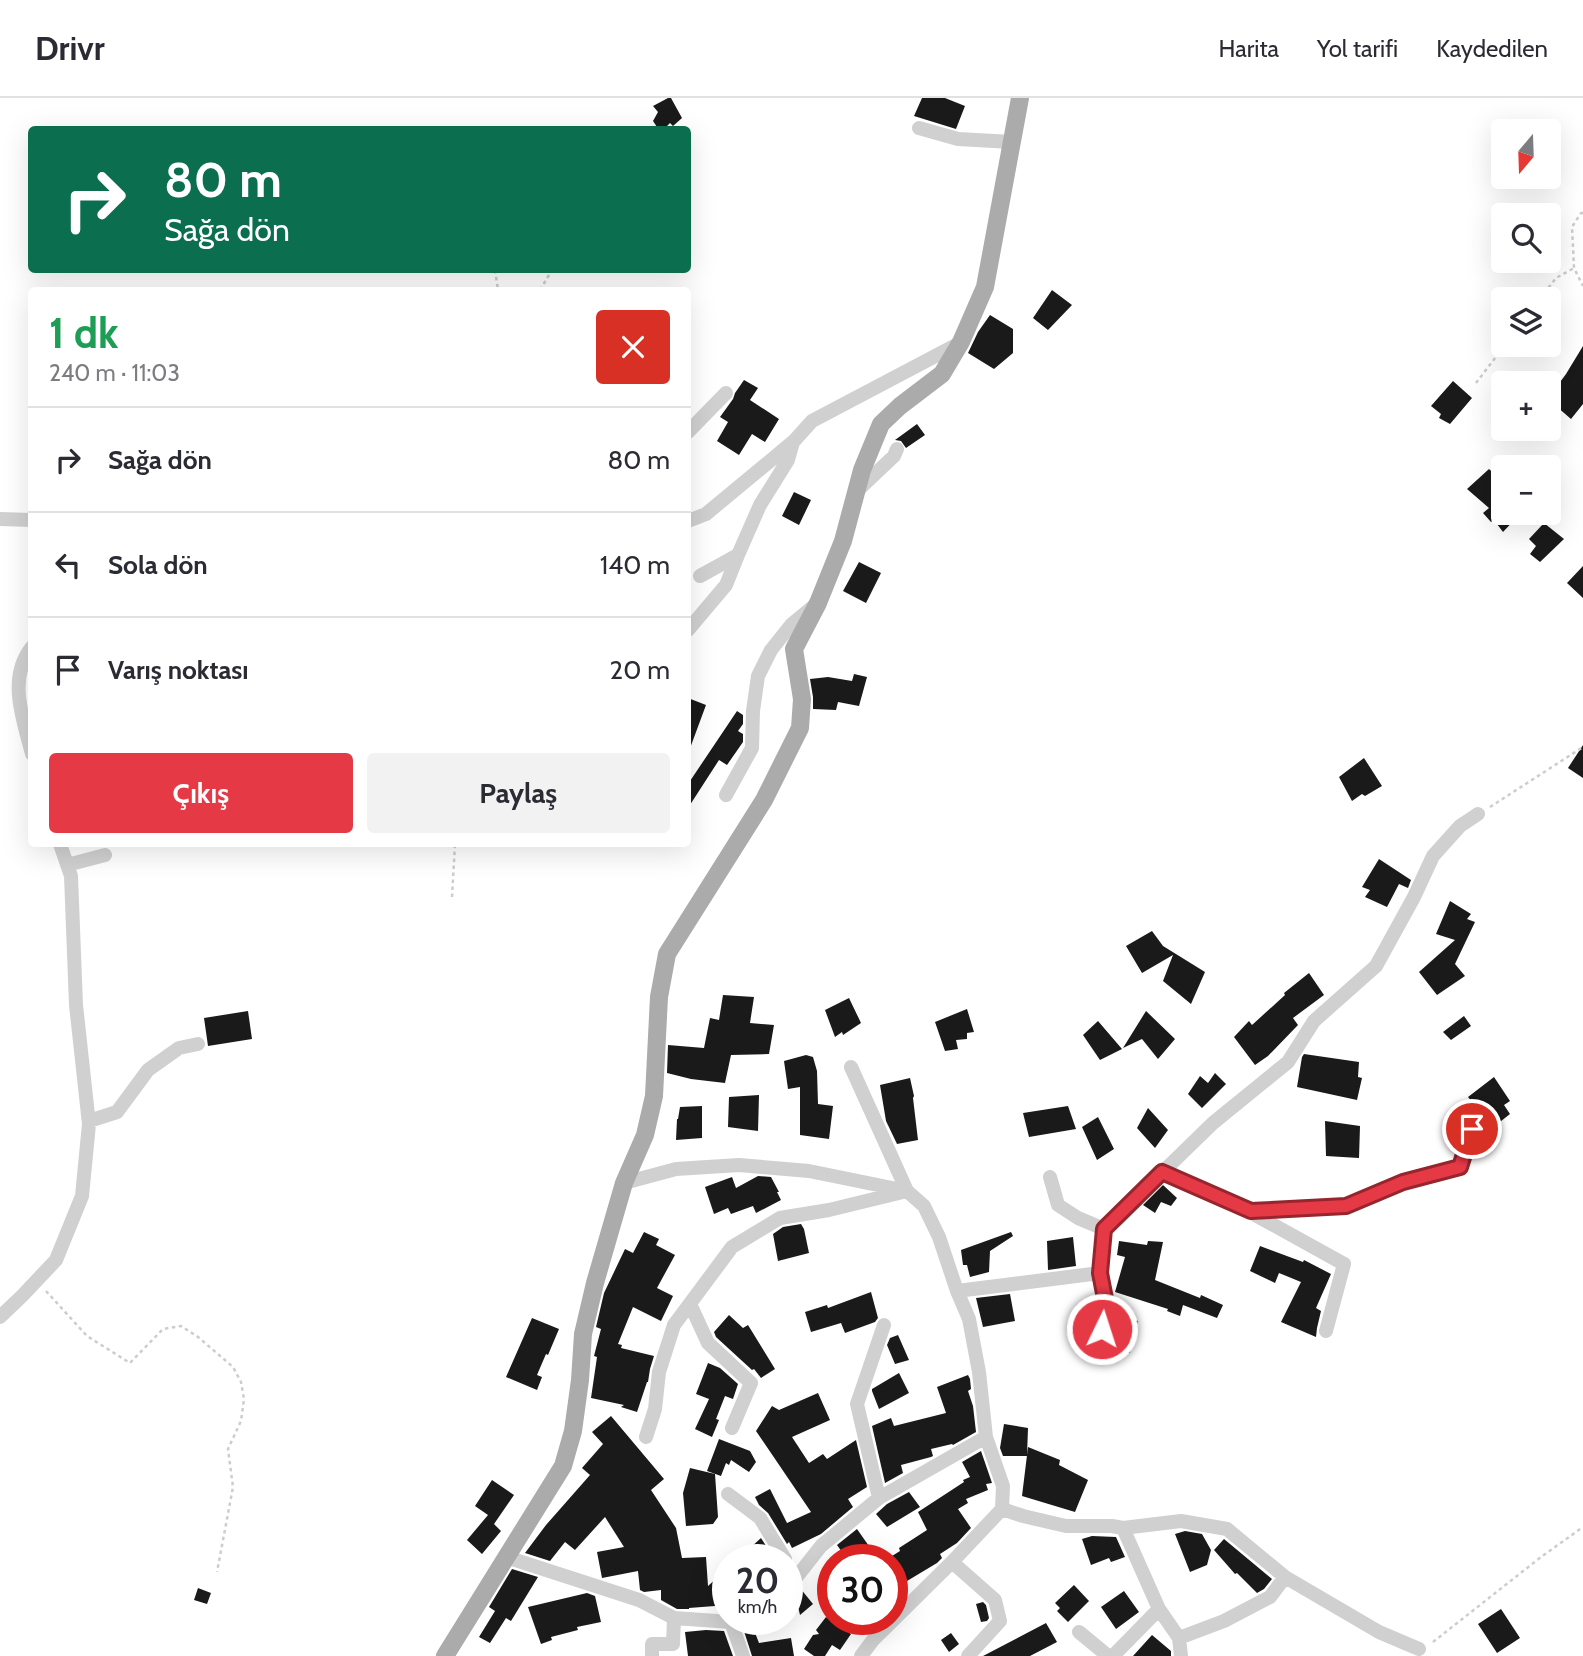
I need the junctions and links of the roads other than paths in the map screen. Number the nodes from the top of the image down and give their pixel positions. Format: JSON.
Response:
{"nodes":[{"id":1,"x":1020,"y":98,"type":"edge"},
{"id":2,"x":919,"y":128,"type":"dead end"},
{"id":3,"x":1012,"y":142,"type":"junction"},
{"id":4,"x":961,"y":342,"type":"junction"},
{"id":5,"x":726,"y":393,"type":"dead end"},
{"id":6,"x":691,"y":429,"type":"edge"},
{"id":7,"x":794,"y":441,"type":"junction"},
{"id":8,"x":897,"y":449,"type":"dead end"},
{"id":9,"x":856,"y":492,"type":"junction"},
{"id":10,"x":0,"y":519,"type":"edge"},
{"id":11,"x":28,"y":520,"type":"edge"},
{"id":12,"x":691,"y":520,"type":"edge"},
{"id":13,"x":738,"y":555,"type":"junction"},
{"id":14,"x":700,"y":576,"type":"dead end"},
{"id":15,"x":818,"y":603,"type":"junction"},
{"id":16,"x":691,"y":626,"type":"edge"},
{"id":17,"x":28,"y":652,"type":"edge"},
{"id":18,"x":28,"y":736,"type":"edge"},
{"id":19,"x":726,"y":794,"type":"dead end"},
{"id":20,"x":1478,"y":814,"type":"road end"},
{"id":21,"x":61,"y":847,"type":"edge"},
{"id":22,"x":105,"y":855,"type":"dead end"},
{"id":23,"x":67,"y":865,"type":"junction"},
{"id":24,"x":198,"y":1044,"type":"dead end"},
{"id":25,"x":851,"y":1067,"type":"dead end"},
{"id":26,"x":1478,"y":1111,"type":"dead end"},
{"id":27,"x":89,"y":1121,"type":"junction"},
{"id":28,"x":1162,"y":1172,"type":"junction"},
{"id":29,"x":1050,"y":1177,"type":"dead end"},
{"id":30,"x":624,"y":1184,"type":"junction"},
{"id":31,"x":907,"y":1191,"type":"junction"},
{"id":32,"x":1238,"y":1206,"type":"junction"},
{"id":33,"x":1104,"y":1229,"type":"junction"},
{"id":34,"x":1100,"y":1273,"type":"junction"},
{"id":35,"x":957,"y":1291,"type":"junction"},
{"id":36,"x":690,"y":1304,"type":"junction"},
{"id":37,"x":0,"y":1317,"type":"edge"},
{"id":38,"x":884,"y":1325,"type":"dead end"},
{"id":39,"x":1102,"y":1329,"type":"dead end"},
{"id":40,"x":1326,"y":1331,"type":"dead end"},
{"id":41,"x":732,"y":1428,"type":"dead end"},
{"id":42,"x":646,"y":1437,"type":"dead end"},
{"id":43,"x":986,"y":1437,"type":"junction"},
{"id":44,"x":728,"y":1494,"type":"dead end"},
{"id":45,"x":879,"y":1498,"type":"junction"},
{"id":46,"x":1002,"y":1509,"type":"junction"},
{"id":47,"x":1123,"y":1528,"type":"junction"},
{"id":48,"x":776,"y":1544,"type":"edge"},
{"id":49,"x":506,"y":1557,"type":"junction"},
{"id":50,"x":952,"y":1562,"type":"junction"},
{"id":51,"x":803,"y":1569,"type":"edge"},
{"id":52,"x":1285,"y":1577,"type":"junction"},
{"id":53,"x":1159,"y":1609,"type":"junction"},
{"id":54,"x":674,"y":1618,"type":"junction"},
{"id":55,"x":712,"y":1619,"type":"edge"},
{"id":56,"x":1079,"y":1632,"type":"dead end"},
{"id":57,"x":739,"y":1635,"type":"edge"},
{"id":58,"x":1179,"y":1638,"type":"junction"},
{"id":59,"x":1419,"y":1649,"type":"road end"},
{"id":60,"x":445,"y":1656,"type":"edge"},
{"id":61,"x":652,"y":1656,"type":"edge"},
{"id":62,"x":743,"y":1656,"type":"edge"},
{"id":63,"x":861,"y":1656,"type":"edge"},
{"id":64,"x":968,"y":1656,"type":"edge"},
{"id":65,"x":1108,"y":1656,"type":"edge"},
{"id":66,"x":1113,"y":1656,"type":"edge"},
{"id":67,"x":1181,"y":1656,"type":"edge"}],
"edges":[{"from":1,"to":3,"type":"main road"},
{"from":2,"to":3,"type":"street"},
{"from":3,"to":4,"type":"main road"},
{"from":4,"to":7,"type":"street"},
{"from":4,"to":9,"type":"main road"},
{"from":5,"to":6,"type":"street"},
{"from":7,"to":12,"type":"street"},
{"from":7,"to":13,"type":"street"},
{"from":8,"to":9,"type":"street"},
{"from":9,"to":15,"type":"main road"},
{"from":10,"to":11,"type":"street"},
{"from":13,"to":14,"type":"street"},
{"from":13,"to":16,"type":"street"},
{"from":15,"to":19,"type":"street"},
{"from":15,"to":30,"type":"main road"},
{"from":17,"to":18,"type":"street"},
{"from":20,"to":28,"type":"street"},
{"from":21,"to":23,"type":"street"},
{"from":22,"to":23,"type":"street"},
{"from":23,"to":27,"type":"street"},
{"from":24,"to":27,"type":"street"},
{"from":25,"to":31,"type":"street"},
{"from":26,"to":32,"type":"street"},
{"from":27,"to":37,"type":"street"},
{"from":28,"to":32,"type":"street"},
{"from":28,"to":33,"type":"street"},
{"from":29,"to":33,"type":"street"},
{"from":30,"to":31,"type":"street"},
{"from":30,"to":49,"type":"main road"},
{"from":31,"to":35,"type":"street"},
{"from":31,"to":36,"type":"street"},
{"from":32,"to":40,"type":"street"},
{"from":33,"to":34,"type":"street"},
{"from":34,"to":35,"type":"street"},
{"from":34,"to":39,"type":"street"},
{"from":35,"to":43,"type":"street"},
{"from":36,"to":41,"type":"street"},
{"from":36,"to":42,"type":"street"},
{"from":38,"to":45,"type":"street"},
{"from":43,"to":45,"type":"street"},
{"from":43,"to":46,"type":"street"},
{"from":44,"to":48,"type":"street"},
{"from":45,"to":51,"type":"street"},
{"from":46,"to":47,"type":"street"},
{"from":46,"to":50,"type":"street"},
{"from":47,"to":52,"type":"street"},
{"from":47,"to":53,"type":"street"},
{"from":49,"to":54,"type":"street"},
{"from":49,"to":60,"type":"main road"},
{"from":50,"to":63,"type":"street"},
{"from":50,"to":64,"type":"street"},
{"from":52,"to":58,"type":"street"},
{"from":52,"to":59,"type":"street"},
{"from":53,"to":58,"type":"street"},
{"from":53,"to":66,"type":"street"},
{"from":54,"to":55,"type":"street"},
{"from":54,"to":61,"type":"street"},
{"from":56,"to":65,"type":"street"},
{"from":57,"to":62,"type":"street"},
{"from":58,"to":67,"type":"street"}]}
